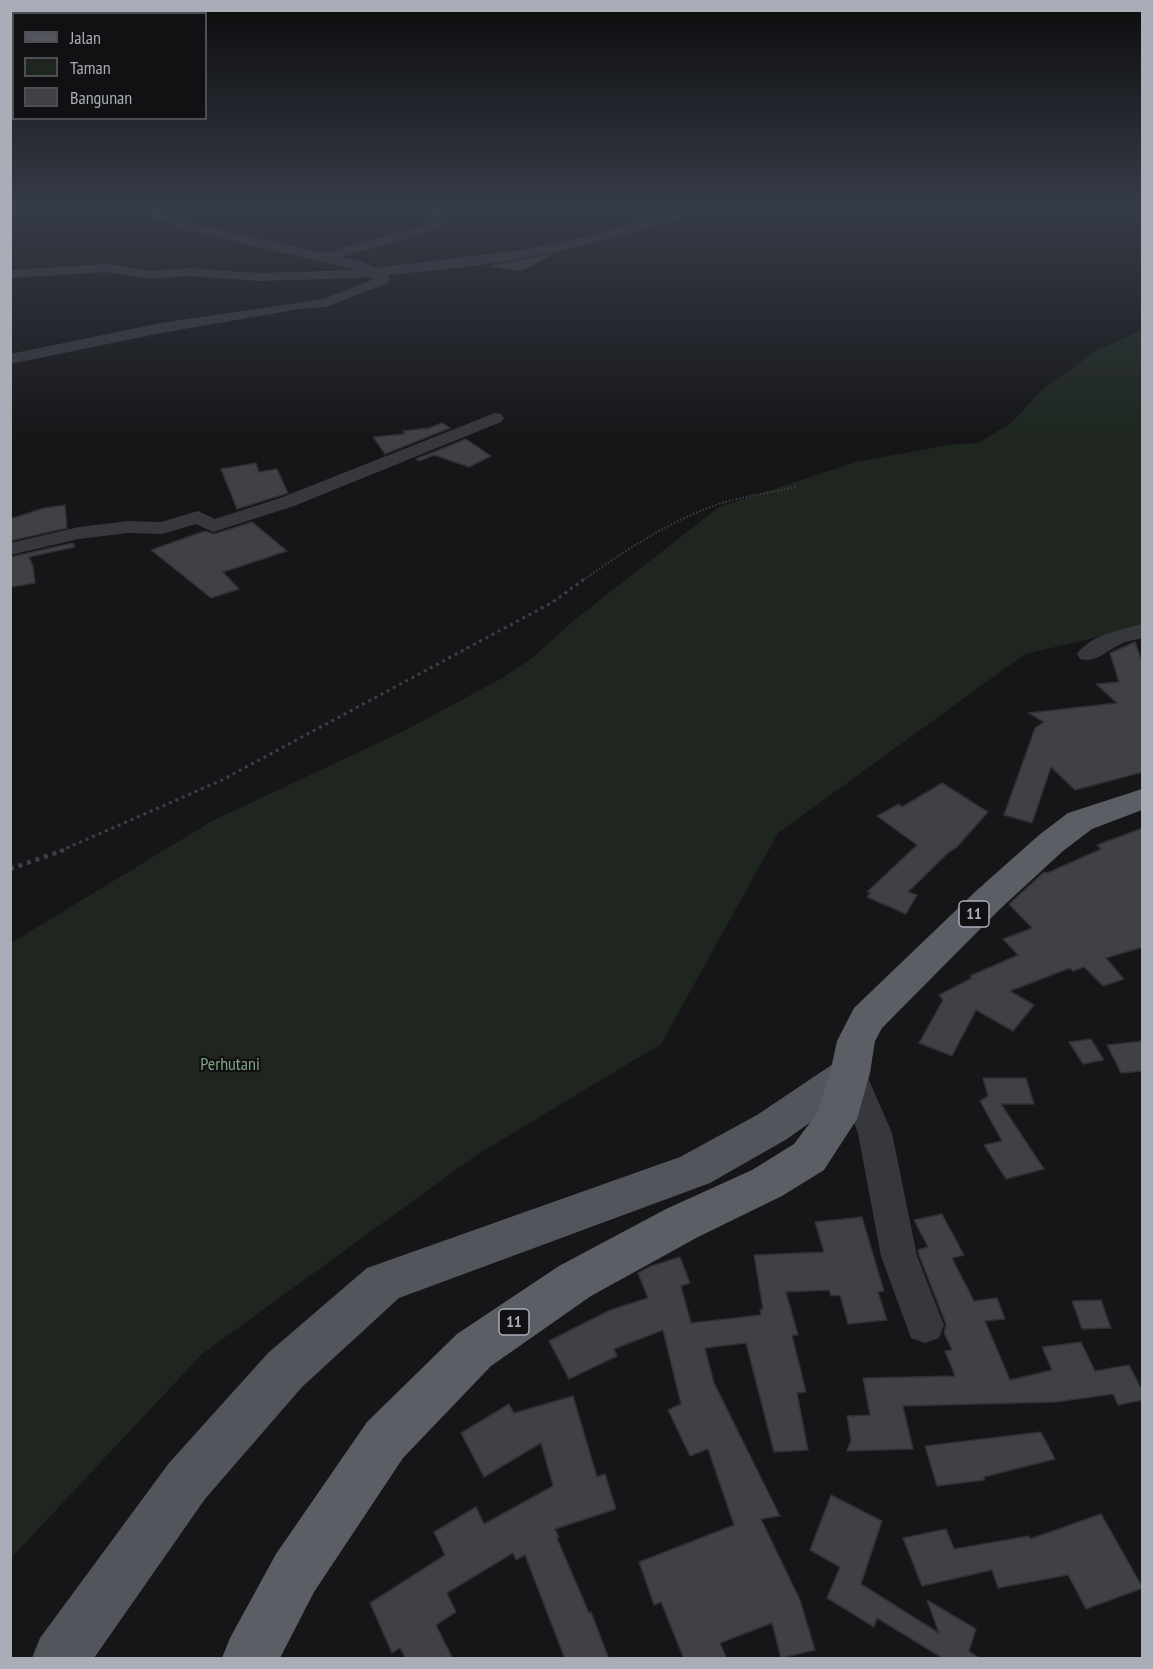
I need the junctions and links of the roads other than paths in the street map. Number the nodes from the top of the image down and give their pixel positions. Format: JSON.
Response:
{"nodes":[{"id":1,"x":366,"y":287,"type":"edge"},
{"id":2,"x":10,"y":359,"type":"edge"},
{"id":3,"x":495,"y":418,"type":"dead end"},
{"id":4,"x":10,"y":549,"type":"edge"},
{"id":5,"x":1143,"y":631,"type":"edge"},
{"id":6,"x":1089,"y":654,"type":"dead end"},
{"id":7,"x":1143,"y":799,"type":"edge"},
{"id":8,"x":850,"y":1073,"type":"junction"},
{"id":9,"x":925,"y":1325,"type":"dead end"},
{"id":10,"x":60,"y":1659,"type":"edge"},
{"id":11,"x":250,"y":1659,"type":"edge"}],
"edges":[{"from":1,"to":2,"type":"street"},
{"from":3,"to":4,"type":"street"},
{"from":5,"to":6,"type":"street"},
{"from":7,"to":8,"type":"highway","number":"11"},
{"from":8,"to":9,"type":"street"},
{"from":8,"to":10,"type":"main road"},
{"from":8,"to":11,"type":"highway","number":"11"}]}
